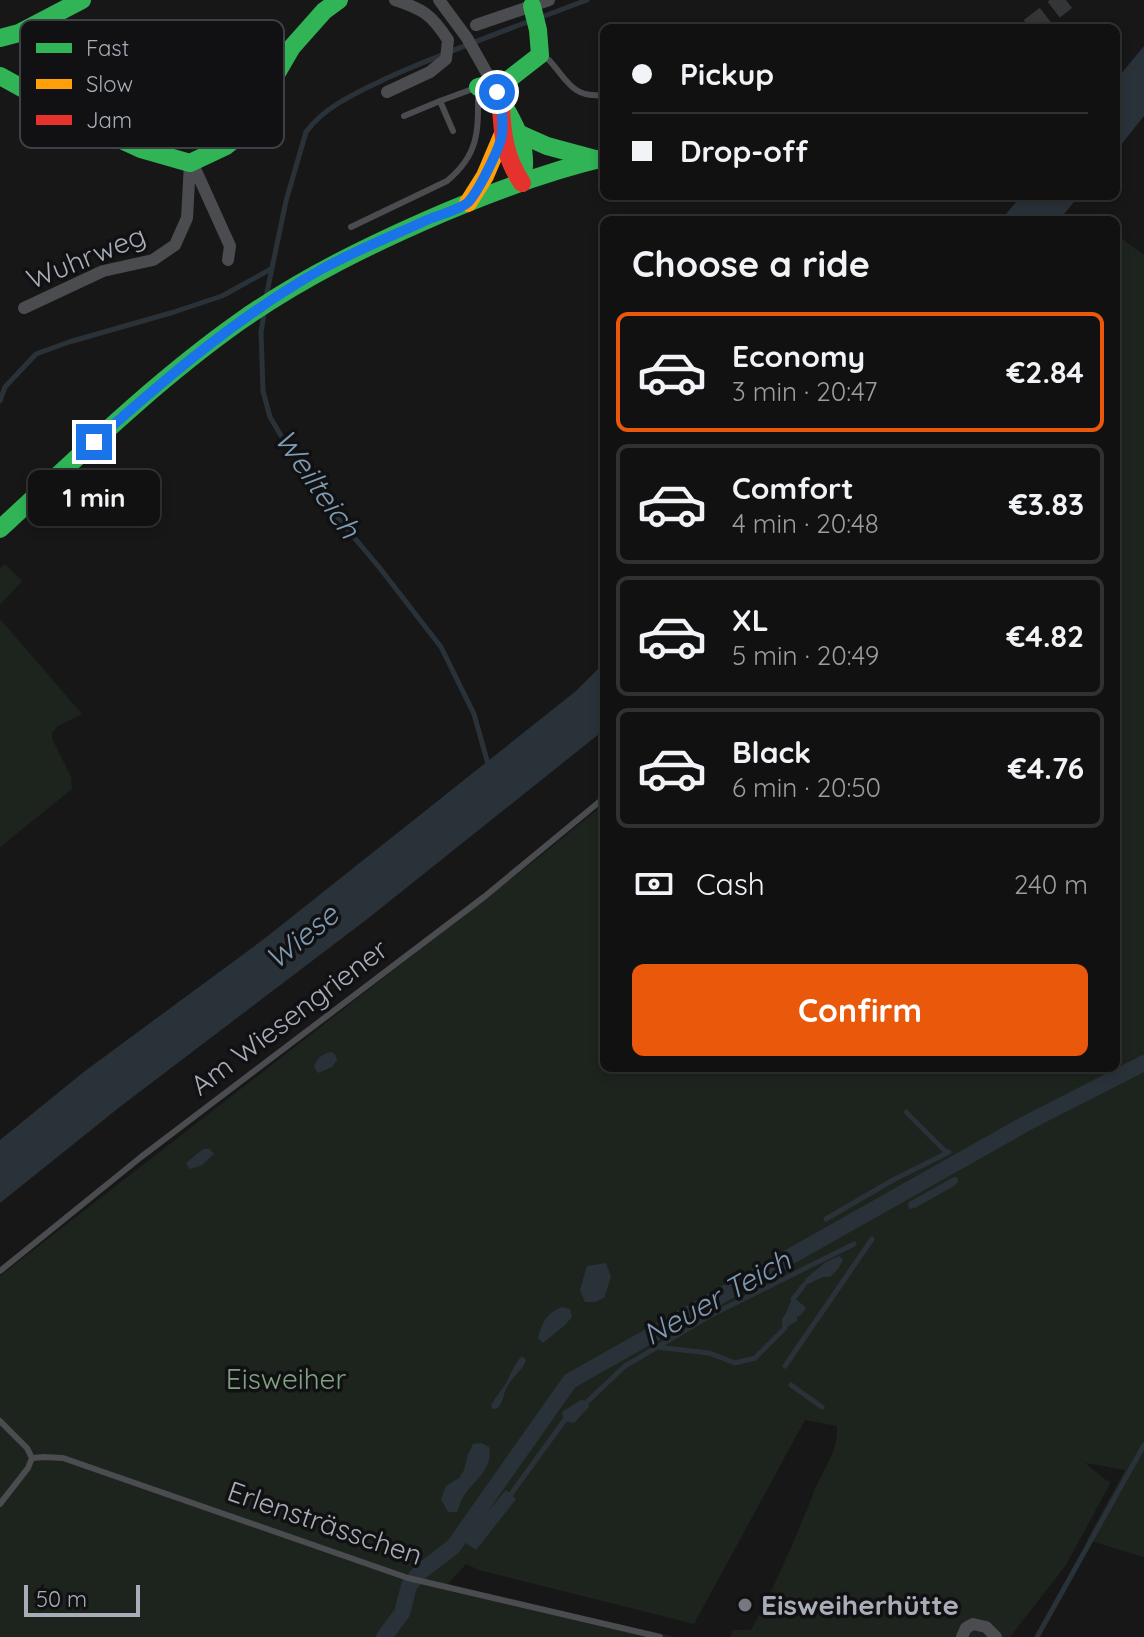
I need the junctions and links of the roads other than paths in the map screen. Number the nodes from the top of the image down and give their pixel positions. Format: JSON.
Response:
{"nodes":[{"id":1,"x":82,"y":0,"type":"edge"},
{"id":2,"x":339,"y":0,"type":"edge"},
{"id":3,"x":395,"y":0,"type":"edge"},
{"id":4,"x":439,"y":0,"type":"edge"},
{"id":5,"x":540,"y":3,"type":"edge"},
{"id":6,"x":44,"y":20,"type":"edge"},
{"id":7,"x":476,"y":25,"type":"dead end"},
{"id":8,"x":20,"y":32,"type":"edge"},
{"id":9,"x":0,"y":38,"type":"edge"},
{"id":10,"x":540,"y":55,"type":"junction"},
{"id":11,"x":284,"y":61,"type":"edge"},
{"id":12,"x":0,"y":76,"type":"edge"},
{"id":13,"x":486,"y":86,"type":"junction"},
{"id":14,"x":20,"y":87,"type":"edge"},
{"id":15,"x":387,"y":92,"type":"dead end"},
{"id":16,"x":600,"y":95,"type":"edge"},
{"id":17,"x":440,"y":101,"type":"junction"},
{"id":18,"x":404,"y":116,"type":"dead end"},
{"id":19,"x":453,"y":131,"type":"dead end"},
{"id":20,"x":511,"y":135,"type":"junction"},
{"id":21,"x":139,"y":148,"type":"edge"},
{"id":22,"x":222,"y":148,"type":"edge"},
{"id":23,"x":600,"y":158,"type":"edge"},
{"id":24,"x":191,"y":162,"type":"junction"},
{"id":25,"x":522,"y":183,"type":"junction"},
{"id":26,"x":468,"y":203,"type":"junction"},
{"id":27,"x":351,"y":227,"type":"dead end"},
{"id":28,"x":228,"y":260,"type":"dead end"},
{"id":29,"x":24,"y":308,"type":"dead end"},
{"id":30,"x":0,"y":529,"type":"edge"},
{"id":31,"x":600,"y":801,"type":"edge"},
{"id":32,"x":0,"y":1271,"type":"edge"},
{"id":33,"x":0,"y":1421,"type":"edge"},
{"id":34,"x":32,"y":1458,"type":"junction"},
{"id":35,"x":0,"y":1504,"type":"edge"},
{"id":36,"x":660,"y":1637,"type":"edge"},
{"id":37,"x":962,"y":1637,"type":"edge"},
{"id":38,"x":996,"y":1637,"type":"edge"}],
"edges":[{"from":1,"to":6,"type":"main road"},
{"from":2,"to":11,"type":"main road"},
{"from":3,"to":15,"type":"street"},
{"from":4,"to":13,"type":"street"},
{"from":5,"to":7,"type":"street"},
{"from":5,"to":10,"type":"main road"},
{"from":8,"to":9,"type":"main road"},
{"from":10,"to":13,"type":"main road"},
{"from":10,"to":16,"type":"lane"},
{"from":12,"to":14,"type":"main road"},
{"from":13,"to":17,"type":"lane"},
{"from":13,"to":20,"type":"main road"},
{"from":13,"to":27,"type":"lane"},
{"from":17,"to":18,"type":"lane"},
{"from":17,"to":19,"type":"lane"},
{"from":20,"to":23,"type":"main road"},
{"from":20,"to":25,"type":"main road"},
{"from":20,"to":26,"type":"main road"},
{"from":21,"to":24,"type":"main road"},
{"from":22,"to":24,"type":"main road"},
{"from":23,"to":25,"type":"main road"},
{"from":24,"to":28,"type":"street"},
{"from":24,"to":29,"type":"street","name":"Wuhrweg"},
{"from":25,"to":26,"type":"main road"},
{"from":26,"to":30,"type":"main road"},
{"from":31,"to":32,"type":"lane","name":"Am Wiesengriener"},
{"from":33,"to":34,"type":"lane"},
{"from":34,"to":35,"type":"lane"},
{"from":34,"to":36,"type":"lane","name":"Erlensträsschen"},
{"from":37,"to":38,"type":"street"}]}
